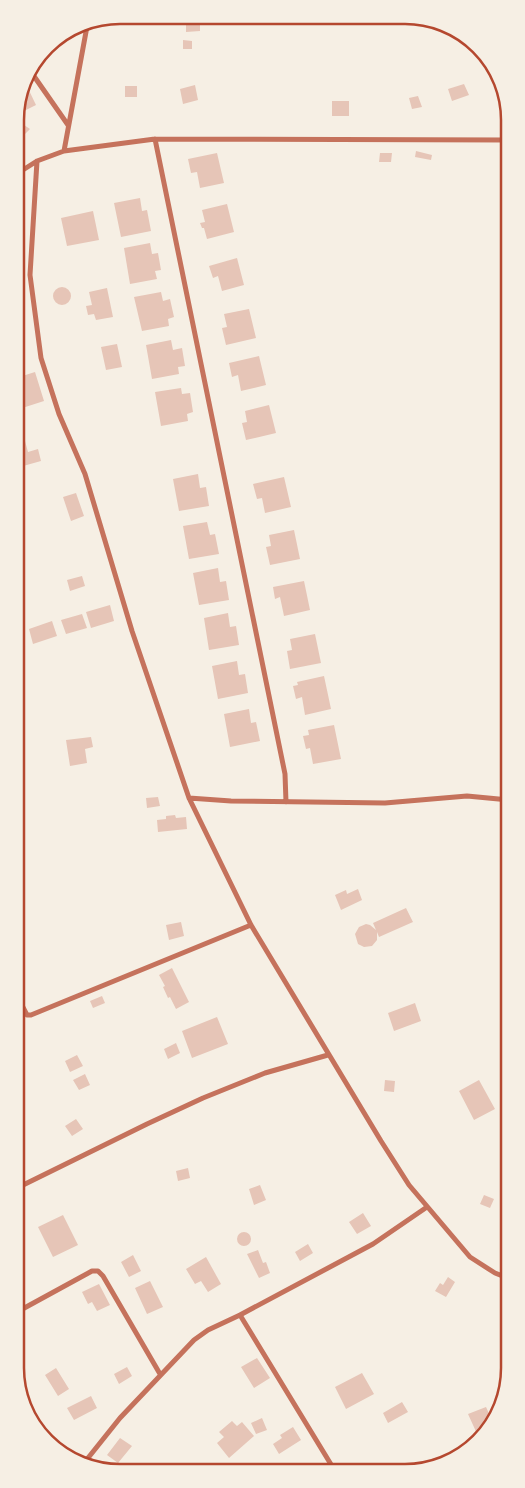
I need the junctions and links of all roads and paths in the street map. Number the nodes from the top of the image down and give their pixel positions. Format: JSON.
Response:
{"nodes":[{"id":1,"x":86,"y":30,"type":"edge"},
{"id":2,"x":34,"y":76,"type":"edge"},
{"id":3,"x":68,"y":124,"type":"junction"},
{"id":4,"x":154,"y":139,"type":"junction"},
{"id":5,"x":501,"y":140,"type":"edge"},
{"id":6,"x":64,"y":151,"type":"junction"},
{"id":7,"x":37,"y":162,"type":"junction"},
{"id":8,"x":24,"y":170,"type":"edge"},
{"id":9,"x":189,"y":798,"type":"junction"},
{"id":10,"x":501,"y":799,"type":"edge"},
{"id":11,"x":286,"y":802,"type":"junction"},
{"id":12,"x":251,"y":925,"type":"junction"},
{"id":13,"x":24,"y":1012,"type":"edge"},
{"id":14,"x":328,"y":1055,"type":"junction"},
{"id":15,"x":24,"y":1184,"type":"edge"},
{"id":16,"x":427,"y":1207,"type":"junction"},
{"id":17,"x":501,"y":1275,"type":"edge"},
{"id":18,"x":24,"y":1308,"type":"edge"},
{"id":19,"x":240,"y":1315,"type":"junction"},
{"id":20,"x":160,"y":1374,"type":"junction"},
{"id":21,"x":88,"y":1459,"type":"edge"},
{"id":22,"x":331,"y":1464,"type":"edge"}],
"edges":[{"from":1,"to":3,"type":"street"},
{"from":2,"to":3,"type":"street"},
{"from":3,"to":6,"type":"street"},
{"from":4,"to":5,"type":"street"},
{"from":4,"to":6,"type":"street"},
{"from":4,"to":11,"type":"street"},
{"from":6,"to":7,"type":"street"},
{"from":7,"to":8,"type":"street"},
{"from":7,"to":9,"type":"street"},
{"from":9,"to":11,"type":"street"},
{"from":9,"to":12,"type":"street"},
{"from":10,"to":11,"type":"street"},
{"from":12,"to":13,"type":"street"},
{"from":12,"to":14,"type":"street"},
{"from":14,"to":15,"type":"street"},
{"from":14,"to":16,"type":"street"},
{"from":16,"to":17,"type":"street"},
{"from":16,"to":19,"type":"street"},
{"from":18,"to":20,"type":"street"},
{"from":19,"to":20,"type":"street"},
{"from":19,"to":22,"type":"street"},
{"from":20,"to":21,"type":"street"}]}
